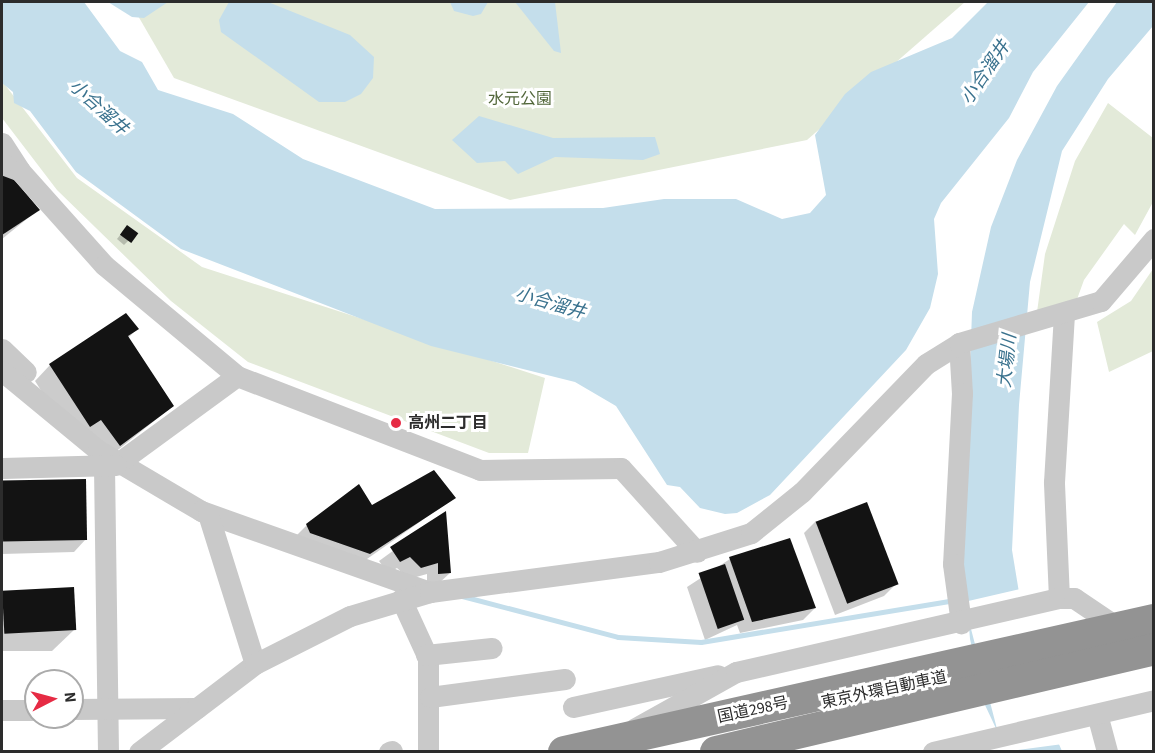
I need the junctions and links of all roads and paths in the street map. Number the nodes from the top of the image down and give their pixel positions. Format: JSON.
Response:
{"nodes":[{"id":1,"x":2,"y":143,"type":"edge"},
{"id":2,"x":11,"y":168,"type":"edge"},
{"id":3,"x":1152,"y":246,"type":"edge"},
{"id":4,"x":1054,"y":318,"type":"junction"},
{"id":5,"x":963,"y":342,"type":"junction"},
{"id":6,"x":2,"y":349,"type":"edge"},
{"id":7,"x":2,"y":371,"type":"edge"},
{"id":8,"x":26,"y":372,"type":"dead end"},
{"id":9,"x":237,"y":376,"type":"junction"},
{"id":10,"x":114,"y":464,"type":"junction"},
{"id":11,"x":2,"y":468,"type":"edge"},
{"id":12,"x":208,"y":514,"type":"junction"},
{"id":13,"x":697,"y":552,"type":"junction"},
{"id":14,"x":430,"y":592,"type":"junction"},
{"id":15,"x":1059,"y":598,"type":"junction"},
{"id":16,"x":401,"y":599,"type":"junction"},
{"id":17,"x":1154,"y":620,"type":"edge"},
{"id":18,"x":961,"y":623,"type":"junction"},
{"id":19,"x":1120,"y":629,"type":"junction"},
{"id":20,"x":1154,"y":630,"type":"edge"},
{"id":21,"x":492,"y":648,"type":"dead end"},
{"id":22,"x":1154,"y":649,"type":"edge"},
{"id":23,"x":426,"y":655,"type":"junction"},
{"id":24,"x":1154,"y":660,"type":"edge"},
{"id":25,"x":255,"y":664,"type":"junction"},
{"id":26,"x":736,"y":672,"type":"junction"},
{"id":27,"x":565,"y":679,"type":"dead end"},
{"id":28,"x":430,"y":697,"type":"junction"},
{"id":29,"x":1154,"y":700,"type":"edge"},
{"id":30,"x":573,"y":707,"type":"dead end"},
{"id":31,"x":197,"y":708,"type":"junction"},
{"id":32,"x":84,"y":709,"type":"edge"},
{"id":33,"x":106,"y":709,"type":"junction"},
{"id":34,"x":2,"y":710,"type":"edge"},
{"id":35,"x":24,"y":710,"type":"edge"},
{"id":36,"x":1089,"y":716,"type":"junction"},
{"id":37,"x":992,"y":745,"type":"edge"},
{"id":38,"x":615,"y":746,"type":"edge"},
{"id":39,"x":108,"y":752,"type":"edge"},
{"id":40,"x":139,"y":752,"type":"edge"},
{"id":41,"x":428,"y":752,"type":"edge"},
{"id":42,"x":564,"y":752,"type":"edge"},
{"id":43,"x":716,"y":752,"type":"edge"},
{"id":44,"x":750,"y":752,"type":"edge"},
{"id":45,"x":933,"y":752,"type":"edge"},
{"id":46,"x":1107,"y":752,"type":"edge"}],
"edges":[{"from":1,"to":2,"type":"street"},
{"from":2,"to":9,"type":"street"},
{"from":3,"to":4,"type":"street"},
{"from":4,"to":5,"type":"street"},
{"from":4,"to":15,"type":"street"},
{"from":5,"to":13,"type":"street"},
{"from":5,"to":18,"type":"street"},
{"from":6,"to":8,"type":"street"},
{"from":7,"to":10,"type":"street"},
{"from":9,"to":10,"type":"street"},
{"from":9,"to":13,"type":"street"},
{"from":10,"to":11,"type":"street"},
{"from":10,"to":12,"type":"street"},
{"from":10,"to":33,"type":"street"},
{"from":12,"to":14,"type":"street"},
{"from":12,"to":25,"type":"street"},
{"from":13,"to":14,"type":"street"},
{"from":14,"to":16,"type":"street"},
{"from":15,"to":18,"type":"street"},
{"from":15,"to":19,"type":"street"},
{"from":16,"to":23,"type":"street"},
{"from":16,"to":25,"type":"street"},
{"from":17,"to":19,"type":"highway","name":"国道298号"},
{"from":18,"to":26,"type":"street"},
{"from":19,"to":38,"type":"highway","name":"国道298号"},
{"from":20,"to":38,"type":"highway","name":"東京外環自動車道"},
{"from":21,"to":23,"type":"street"},
{"from":22,"to":43,"type":"highway","name":"東京外環自動車道"},
{"from":23,"to":28,"type":"street"},
{"from":24,"to":44,"type":"highway"},
{"from":25,"to":31,"type":"street"},
{"from":26,"to":30,"type":"street"},
{"from":26,"to":38,"type":"street"},
{"from":27,"to":28,"type":"street"},
{"from":28,"to":41,"type":"street"},
{"from":29,"to":36,"type":"street"},
{"from":31,"to":33,"type":"street"},
{"from":31,"to":40,"type":"street"},
{"from":32,"to":33,"type":"street"},
{"from":33,"to":39,"type":"street"},
{"from":34,"to":35,"type":"street"},
{"from":36,"to":37,"type":"street"},
{"from":36,"to":46,"type":"street"},
{"from":37,"to":45,"type":"street"},
{"from":38,"to":42,"type":"highway","name":"国道298号"}]}
